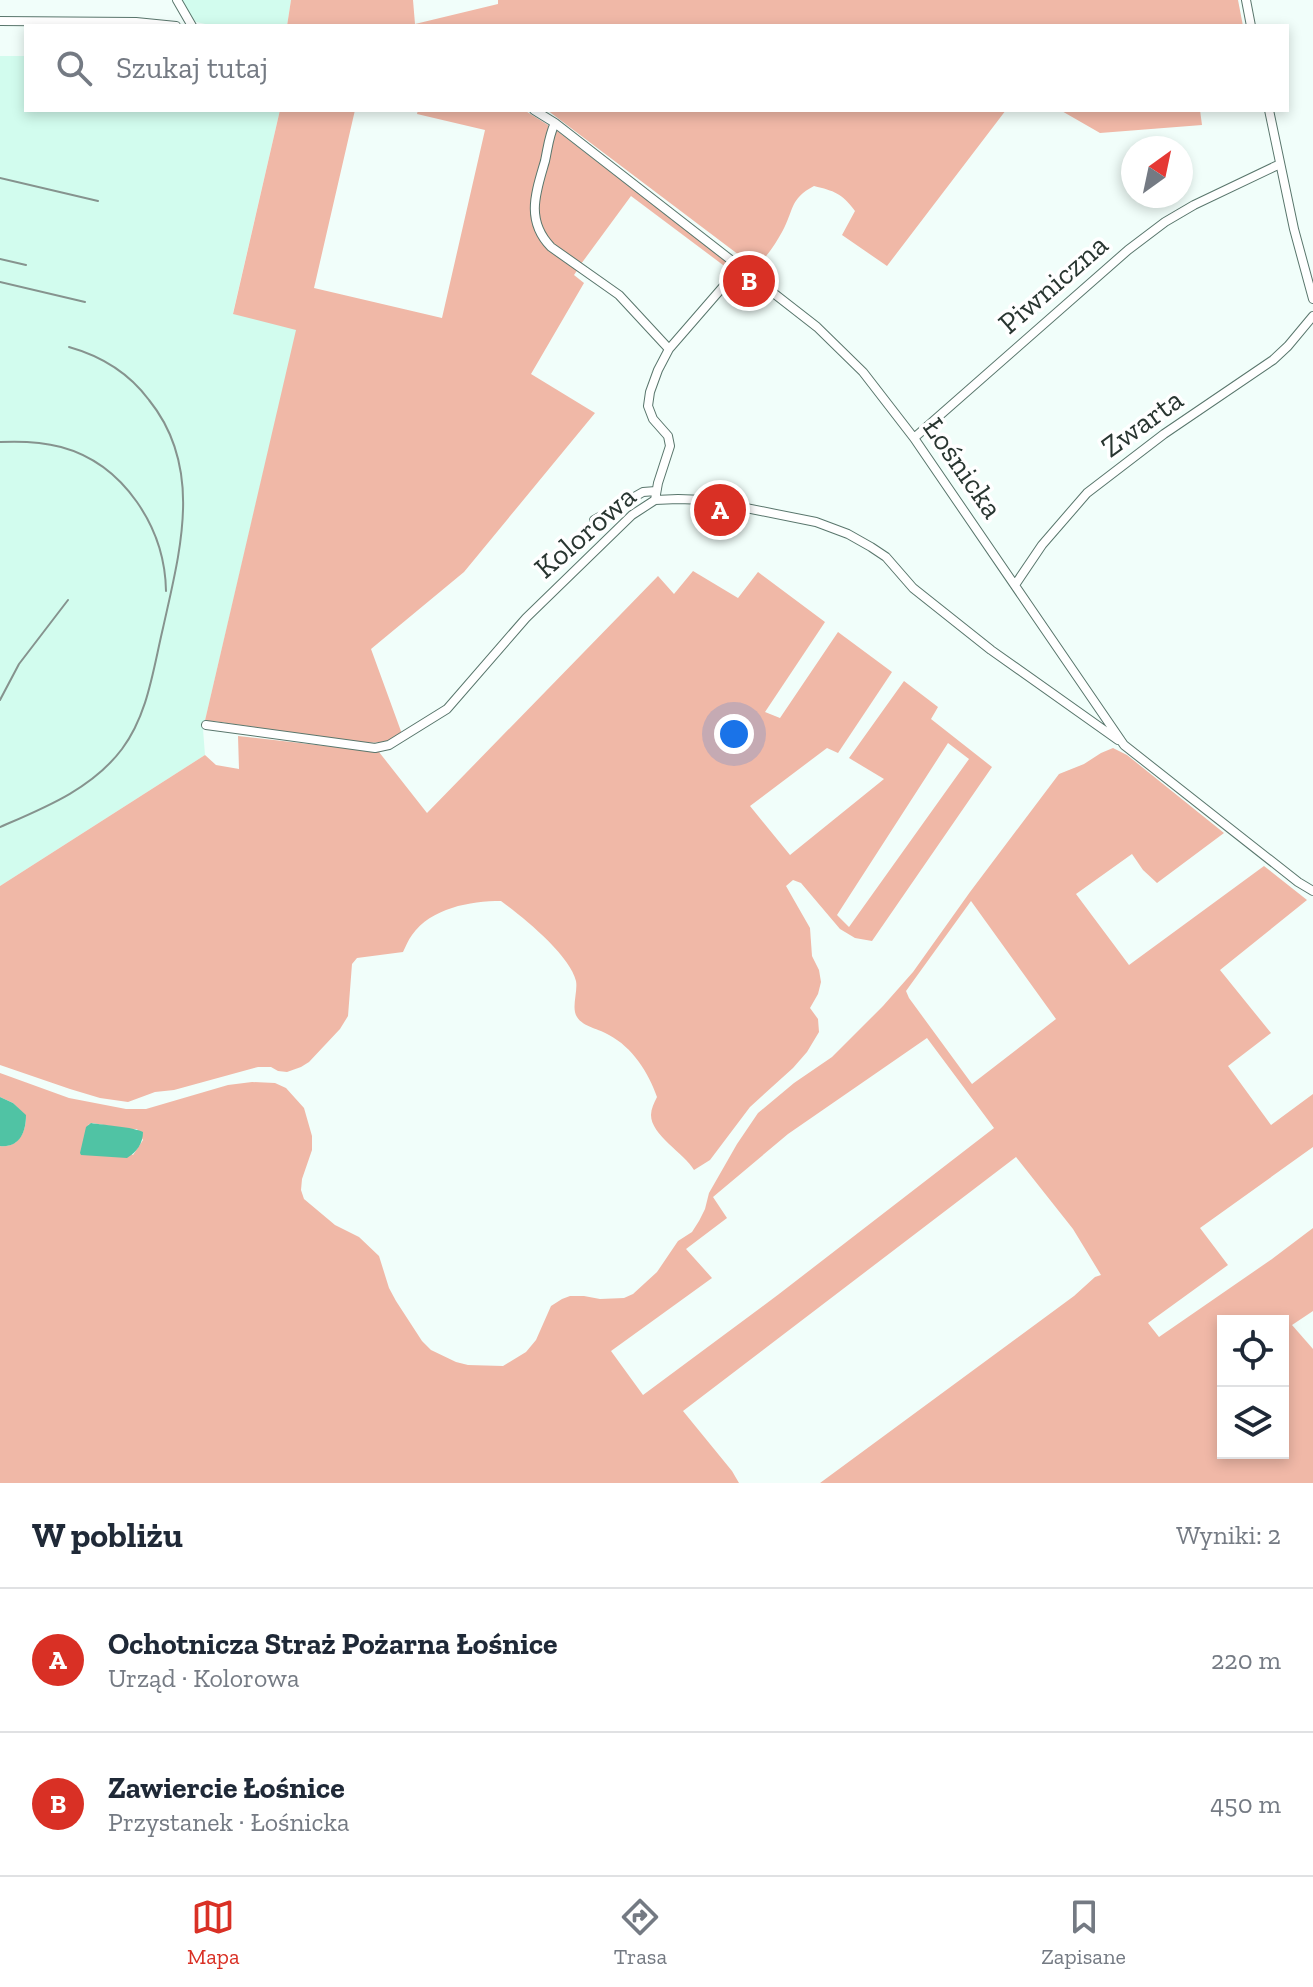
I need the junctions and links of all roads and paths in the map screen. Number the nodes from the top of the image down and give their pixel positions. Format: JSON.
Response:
{"nodes":[{"id":1,"x":177,"y":0,"type":"edge"},
{"id":2,"x":1246,"y":0,"type":"edge"},
{"id":3,"x":0,"y":21,"type":"edge"},
{"id":4,"x":156,"y":24,"type":"edge"},
{"id":5,"x":191,"y":24,"type":"edge"},
{"id":6,"x":1251,"y":24,"type":"edge"},
{"id":7,"x":537,"y":112,"type":"edge"},
{"id":8,"x":1269,"y":112,"type":"edge"},
{"id":9,"x":555,"y":123,"type":"junction"},
{"id":10,"x":1280,"y":164,"type":"junction"},
{"id":11,"x":741,"y":266,"type":"junction"},
{"id":12,"x":1313,"y":299,"type":"edge"},
{"id":13,"x":1313,"y":316,"type":"edge"},
{"id":14,"x":669,"y":349,"type":"junction"},
{"id":15,"x":914,"y":438,"type":"junction"},
{"id":16,"x":656,"y":496,"type":"junction"},
{"id":17,"x":594,"y":520,"type":"dead end"},
{"id":18,"x":1015,"y":585,"type":"junction"},
{"id":19,"x":206,"y":725,"type":"dead end"},
{"id":20,"x":1124,"y":745,"type":"junction"},
{"id":21,"x":1313,"y":891,"type":"edge"}],
"edges":[{"from":1,"to":5,"type":"street"},
{"from":2,"to":6,"type":"street"},
{"from":3,"to":4,"type":"street"},
{"from":7,"to":9,"type":"street","name":"Łośnicka"},
{"from":8,"to":10,"type":"street"},
{"from":9,"to":11,"type":"street","name":"Łośnicka"},
{"from":9,"to":14,"type":"street"},
{"from":10,"to":12,"type":"street"},
{"from":10,"to":15,"type":"street","name":"Piwniczna"},
{"from":11,"to":14,"type":"street"},
{"from":11,"to":15,"type":"street","name":"Łośnicka"},
{"from":13,"to":18,"type":"street","name":"Zwarta"},
{"from":14,"to":16,"type":"street"},
{"from":15,"to":18,"type":"street","name":"Łośnicka"},
{"from":16,"to":17,"type":"street"},
{"from":16,"to":19,"type":"street","name":"Kolorowa"},
{"from":16,"to":20,"type":"street","name":"Kolorowa"},
{"from":18,"to":20,"type":"street","name":"Łośnicka"},
{"from":20,"to":21,"type":"street","name":"Łośnicka"}]}
